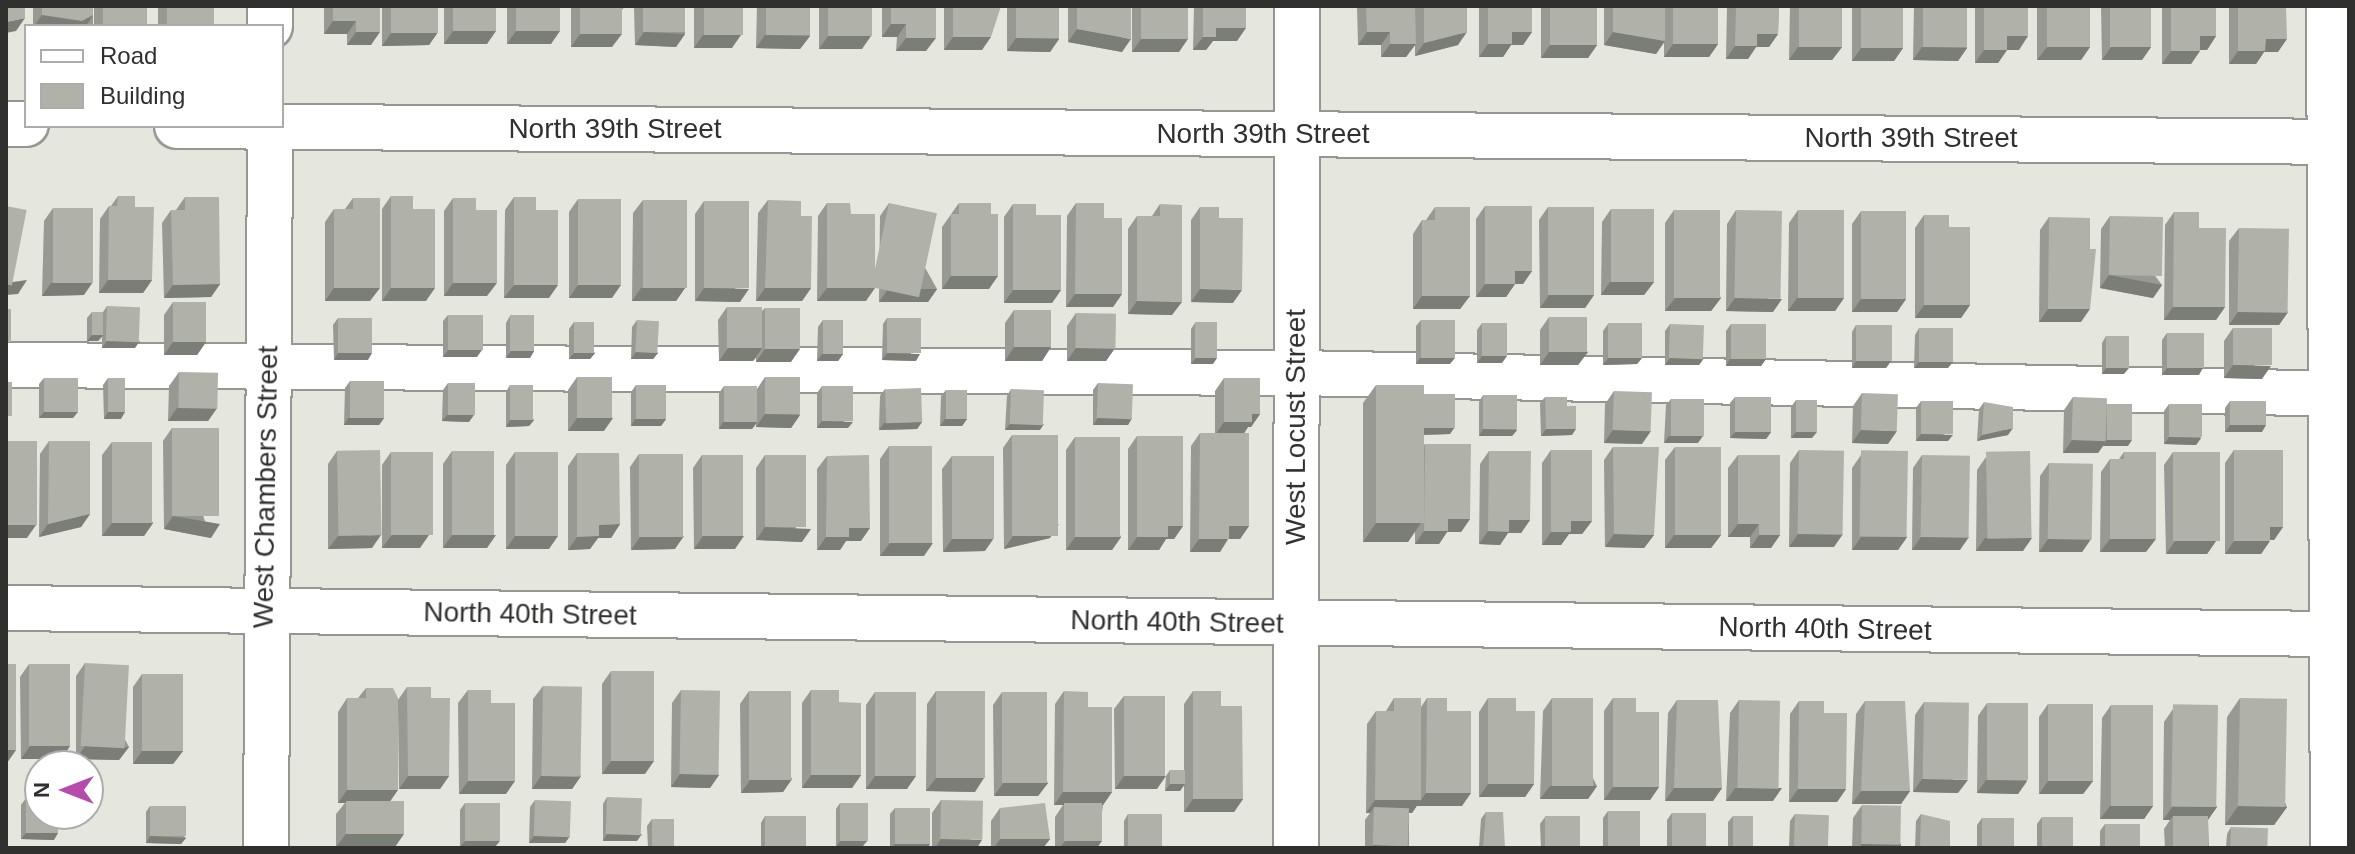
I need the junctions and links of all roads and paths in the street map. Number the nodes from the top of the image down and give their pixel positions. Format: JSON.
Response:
{"nodes":[{"id":1,"x":1297,"y":6,"type":"edge"},
{"id":2,"x":2329,"y":6,"type":"edge"},
{"id":3,"x":284,"y":126,"type":"edge"},
{"id":4,"x":270,"y":128,"type":"edge"},
{"id":5,"x":1297,"y":134,"type":"junction"},
{"id":6,"x":2339,"y":142,"type":"edge"},
{"id":7,"x":6,"y":365,"type":"edge"},
{"id":8,"x":268,"y":367,"type":"junction"},
{"id":9,"x":1296,"y":373,"type":"junction"},
{"id":10,"x":2339,"y":394,"type":"edge"},
{"id":11,"x":6,"y":608,"type":"edge"},
{"id":12,"x":265,"y":610,"type":"junction"},
{"id":13,"x":1295,"y":624,"type":"junction"},
{"id":14,"x":2340,"y":634,"type":"edge"},
{"id":15,"x":266,"y":848,"type":"edge"},
{"id":16,"x":1296,"y":848,"type":"edge"},
{"id":17,"x":2333,"y":848,"type":"edge"}],
"edges":[{"from":1,"to":5,"type":"street","name":"West Locust Street"},
{"from":2,"to":6,"type":"street"},
{"from":3,"to":5,"type":"street","name":"North 39th Street"},
{"from":4,"to":8,"type":"street","name":"West Chambers Street"},
{"from":5,"to":6,"type":"street","name":"North 39th Street"},
{"from":5,"to":9,"type":"street","name":"West Locust Street"},
{"from":6,"to":10,"type":"street"},
{"from":7,"to":8,"type":"street"},
{"from":8,"to":9,"type":"street"},
{"from":8,"to":12,"type":"street","name":"West Chambers Street"},
{"from":9,"to":10,"type":"street"},
{"from":9,"to":13,"type":"street","name":"West Locust Street"},
{"from":10,"to":14,"type":"street"},
{"from":11,"to":12,"type":"street","name":"North 40th Street"},
{"from":12,"to":13,"type":"street","name":"North 40th Street"},
{"from":12,"to":15,"type":"street","name":"West Chambers Street"},
{"from":13,"to":14,"type":"street","name":"North 40th Street"},
{"from":13,"to":16,"type":"street","name":"West Locust Street"},
{"from":14,"to":17,"type":"street"}]}
